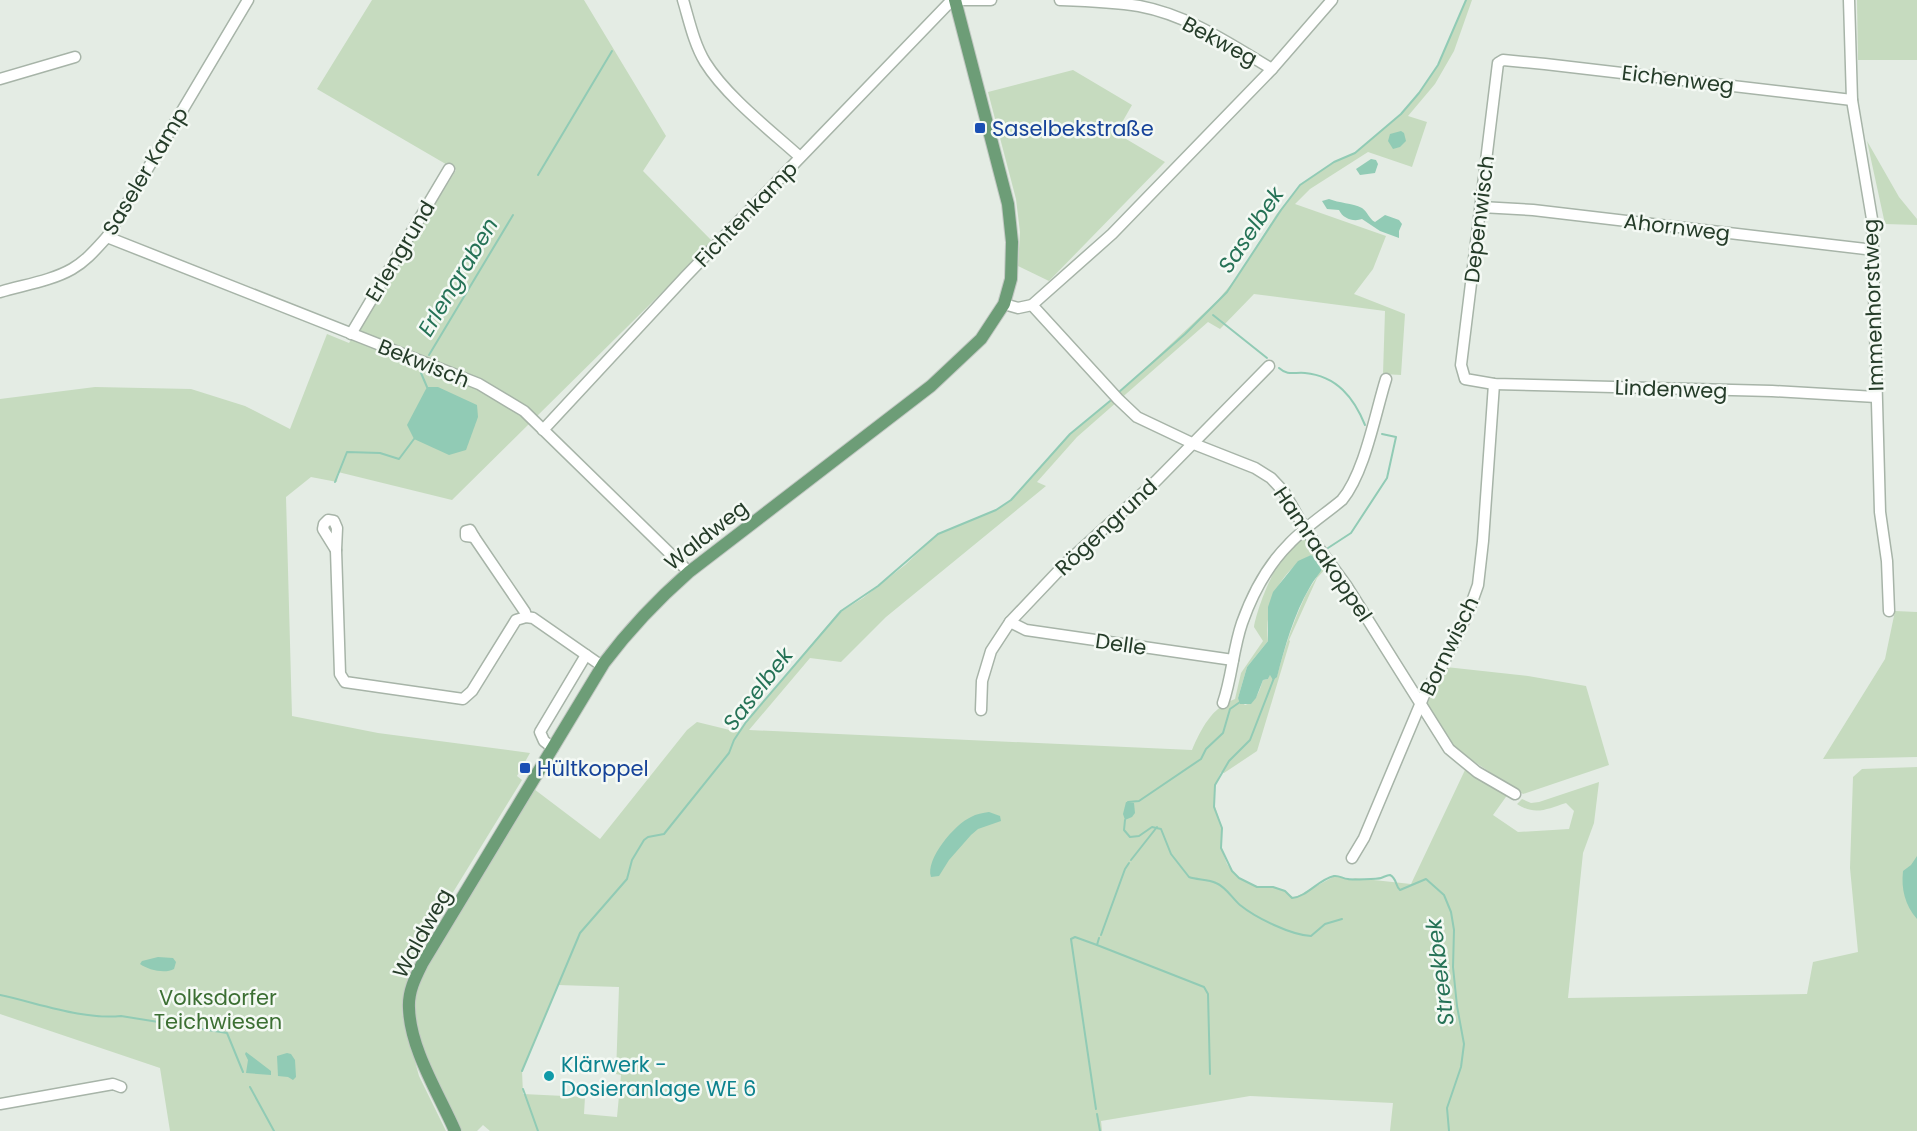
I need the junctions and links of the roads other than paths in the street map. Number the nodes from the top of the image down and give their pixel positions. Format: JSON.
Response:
{"nodes":[{"id":1,"x":248,"y":0,"type":"edge"},
{"id":2,"x":683,"y":0,"type":"edge"},
{"id":3,"x":953,"y":0,"type":"edge"},
{"id":4,"x":960,"y":0,"type":"edge"},
{"id":5,"x":991,"y":0,"type":"edge"},
{"id":6,"x":1060,"y":0,"type":"edge"},
{"id":7,"x":1332,"y":0,"type":"edge"},
{"id":8,"x":1849,"y":0,"type":"edge"},
{"id":9,"x":75,"y":57,"type":"dead end"},
{"id":10,"x":1503,"y":60,"type":"joint"},
{"id":11,"x":1272,"y":69,"type":"junction"},
{"id":12,"x":0,"y":79,"type":"edge"},
{"id":13,"x":1852,"y":100,"type":"junction"},
{"id":14,"x":800,"y":157,"type":"junction"},
{"id":15,"x":449,"y":169,"type":"dead end"},
{"id":16,"x":1480,"y":207,"type":"junction"},
{"id":17,"x":107,"y":237,"type":"junction"},
{"id":18,"x":1874,"y":250,"type":"junction"},
{"id":19,"x":0,"y":292,"type":"edge"},
{"id":20,"x":1004,"y":304,"type":"junction"},
{"id":21,"x":1032,"y":305,"type":"junction"},
{"id":22,"x":351,"y":334,"type":"junction"},
{"id":23,"x":1269,"y":366,"type":"dead end"},
{"id":24,"x":1386,"y":379,"type":"dead end"},
{"id":25,"x":1466,"y":379,"type":"joint"},
{"id":26,"x":1494,"y":384,"type":"junction"},
{"id":27,"x":1876,"y":396,"type":"junction"},
{"id":28,"x":543,"y":430,"type":"junction"},
{"id":29,"x":1194,"y":444,"type":"junction"},
{"id":30,"x":1305,"y":528,"type":"junction"},
{"id":31,"x":474,"y":537,"type":"dead end"},
{"id":32,"x":336,"y":550,"type":"dead end"},
{"id":33,"x":689,"y":572,"type":"junction"},
{"id":34,"x":1889,"y":611,"type":"dead end"},
{"id":35,"x":526,"y":617,"type":"junction"},
{"id":36,"x":1010,"y":622,"type":"junction"},
{"id":37,"x":586,"y":655,"type":"junction"},
{"id":38,"x":1233,"y":660,"type":"junction"},
{"id":39,"x":602,"y":666,"type":"junction"},
{"id":40,"x":1223,"y":703,"type":"dead end"},
{"id":41,"x":1420,"y":706,"type":"junction"},
{"id":42,"x":981,"y":710,"type":"dead end"},
{"id":43,"x":553,"y":748,"type":"junction"},
{"id":44,"x":1515,"y":794,"type":"dead end"},
{"id":45,"x":1352,"y":858,"type":"dead end"},
{"id":46,"x":121,"y":1087,"type":"dead end"},
{"id":47,"x":0,"y":1104,"type":"edge"},
{"id":48,"x":455,"y":1131,"type":"edge"}],
"edges":[{"from":1,"to":17,"type":"street","name":"Saseler Kamp"},
{"from":2,"to":14,"type":"street"},
{"from":3,"to":14,"type":"street","name":"Fichtenkamp"},
{"from":3,"to":20,"type":"main road","name":"Waldweg"},
{"from":4,"to":5,"type":"street"},
{"from":6,"to":11,"type":"street","name":"Bekweg"},
{"from":7,"to":11,"type":"street"},
{"from":8,"to":13,"type":"street","name":"Immenhorstweg"},
{"from":9,"to":12,"type":"street"},
{"from":10,"to":13,"type":"street","name":"Eichenweg"},
{"from":10,"to":16,"type":"street","name":"Depenwisch"},
{"from":11,"to":21,"type":"street"},
{"from":13,"to":18,"type":"street","name":"Immenhorstweg"},
{"from":14,"to":28,"type":"street","name":"Fichtenkamp"},
{"from":15,"to":22,"type":"street","name":"Erlengrund"},
{"from":16,"to":18,"type":"street","name":"Ahornweg"},
{"from":16,"to":25,"type":"street","name":"Depenwisch"},
{"from":17,"to":19,"type":"street","name":"Saseler Kamp"},
{"from":17,"to":22,"type":"street","name":"Bekwisch"},
{"from":18,"to":27,"type":"street","name":"Immenhorstweg"},
{"from":20,"to":21,"type":"street"},
{"from":20,"to":33,"type":"main road","name":"Waldweg"},
{"from":21,"to":29,"type":"street","name":"Hamraakoppel"},
{"from":22,"to":28,"type":"street","name":"Bekwisch"},
{"from":23,"to":29,"type":"street","name":"Rögengrund"},
{"from":24,"to":30,"type":"street"},
{"from":25,"to":26,"type":"street","name":"Lindenweg"},
{"from":26,"to":27,"type":"street","name":"Lindenweg"},
{"from":26,"to":41,"type":"street","name":"Bornwisch"},
{"from":27,"to":34,"type":"street","name":"Immenhorstweg"},
{"from":28,"to":33,"type":"street","name":"Bekwisch"},
{"from":29,"to":30,"type":"street","name":"Hamraakoppel"},
{"from":29,"to":36,"type":"street","name":"Rögengrund"},
{"from":30,"to":38,"type":"street"},
{"from":30,"to":41,"type":"street","name":"Hamraakoppel"},
{"from":31,"to":35,"type":"street"},
{"from":32,"to":35,"type":"street"},
{"from":33,"to":39,"type":"main road","name":"Waldweg"},
{"from":35,"to":37,"type":"street"},
{"from":36,"to":38,"type":"street","name":"Delle"},
{"from":36,"to":42,"type":"street","name":"Rögengrund"},
{"from":37,"to":39,"type":"street"},
{"from":37,"to":43,"type":"street"},
{"from":38,"to":40,"type":"street"},
{"from":39,"to":43,"type":"main road","name":"Waldweg"},
{"from":41,"to":44,"type":"street","name":"Hamraakoppel"},
{"from":41,"to":45,"type":"street","name":"Bornwisch"},
{"from":43,"to":48,"type":"main road","name":"Waldweg"},
{"from":46,"to":47,"type":"street"}]}
